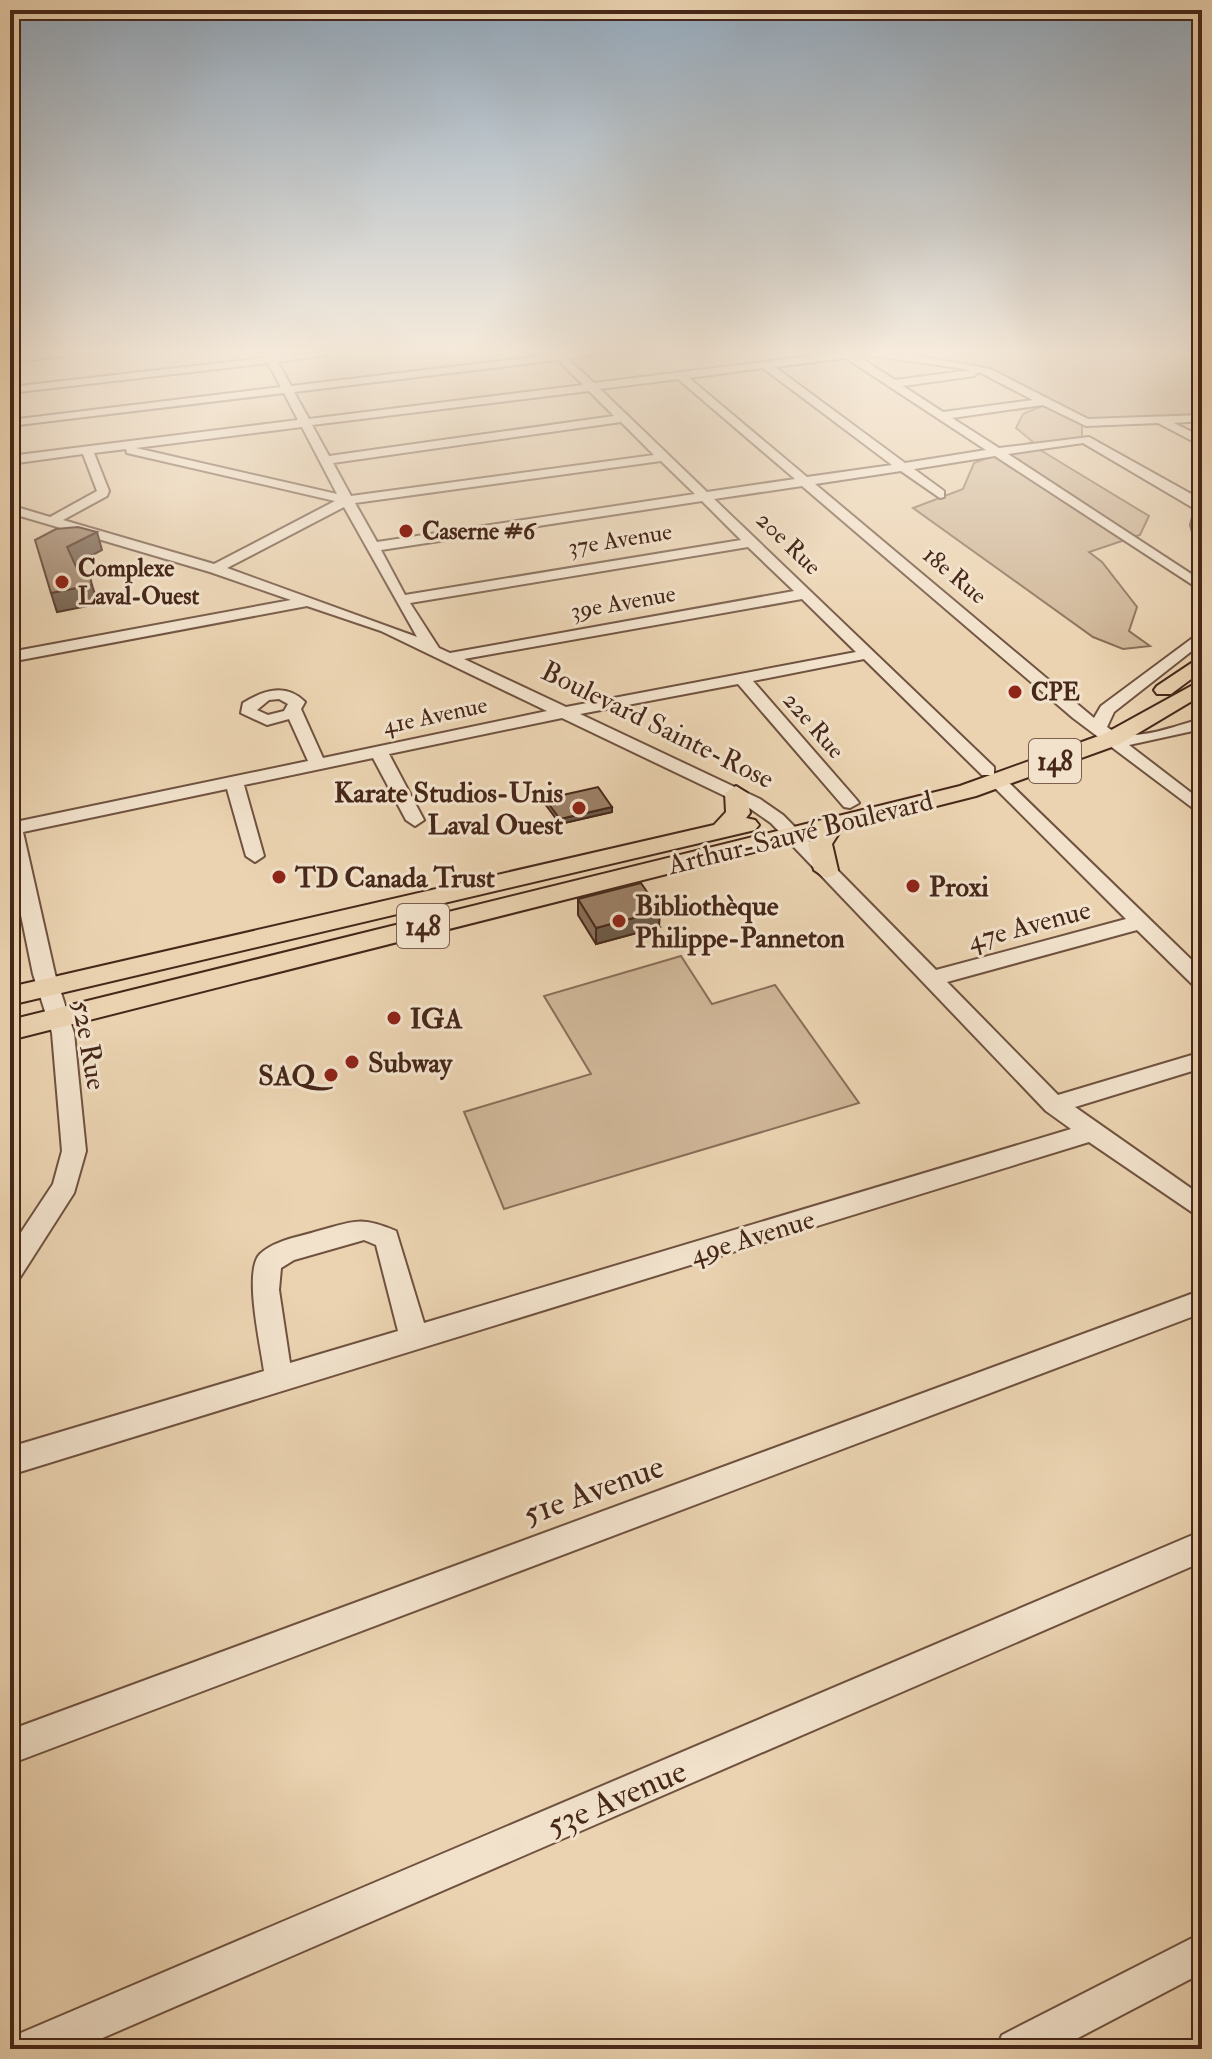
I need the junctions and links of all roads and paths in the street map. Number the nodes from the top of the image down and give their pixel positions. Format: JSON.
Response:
{"nodes":[{"id":1,"x":101,"y":448,"type":"edge"},
{"id":2,"x":126,"y":448,"type":"edge"},
{"id":3,"x":319,"y":448,"type":"edge"},
{"id":4,"x":410,"y":448,"type":"edge"},
{"id":5,"x":654,"y":448,"type":"edge"},
{"id":6,"x":766,"y":448,"type":"edge"},
{"id":7,"x":877,"y":448,"type":"edge"},
{"id":8,"x":990,"y":448,"type":"edge"},
{"id":9,"x":1023,"y":448,"type":"edge"},
{"id":10,"x":1101,"y":448,"type":"edge"},
{"id":11,"x":87,"y":450,"type":"junction"},
{"id":12,"x":996,"y":452,"type":"junction"},
{"id":13,"x":663,"y":457,"type":"junction"},
{"id":14,"x":10,"y":460,"type":"edge"},
{"id":15,"x":326,"y":460,"type":"junction"},
{"id":16,"x":903,"y":467,"type":"junction"},
{"id":17,"x":805,"y":481,"type":"junction"},
{"id":18,"x":940,"y":494,"type":"dead end"},
{"id":19,"x":704,"y":497,"type":"junction"},
{"id":20,"x":347,"y":500,"type":"junction"},
{"id":21,"x":1201,"y":507,"type":"edge"},
{"id":22,"x":14,"y":512,"type":"edge"},
{"id":23,"x":51,"y":521,"type":"junction"},
{"id":24,"x":1202,"y":539,"type":"edge"},
{"id":25,"x":751,"y":542,"type":"junction"},
{"id":26,"x":373,"y":547,"type":"junction"},
{"id":27,"x":215,"y":569,"type":"junction"},
{"id":28,"x":1202,"y":587,"type":"edge"},
{"id":29,"x":804,"y":594,"type":"junction"},
{"id":30,"x":308,"y":601,"type":"junction"},
{"id":31,"x":405,"y":606,"type":"junction"},
{"id":32,"x":376,"y":624,"type":"junction"},
{"id":33,"x":1202,"y":636,"type":"edge"},
{"id":34,"x":432,"y":648,"type":"junction"},
{"id":35,"x":867,"y":654,"type":"junction"},
{"id":36,"x":10,"y":657,"type":"edge"},
{"id":37,"x":451,"y":657,"type":"junction"},
{"id":38,"x":1202,"y":662,"type":"edge"},
{"id":39,"x":742,"y":678,"type":"junction"},
{"id":40,"x":1202,"y":686,"type":"edge"},
{"id":41,"x":294,"y":711,"type":"dead end"},
{"id":42,"x":566,"y":712,"type":"junction"},
{"id":43,"x":1202,"y":724,"type":"edge"},
{"id":44,"x":1105,"y":733,"type":"junction"},
{"id":45,"x":379,"y":752,"type":"junction"},
{"id":46,"x":318,"y":765,"type":"junction"},
{"id":47,"x":993,"y":776,"type":"junction"},
{"id":48,"x":234,"y":782,"type":"junction"},
{"id":49,"x":736,"y":793,"type":"junction"},
{"id":50,"x":850,"y":803,"type":"junction"},
{"id":51,"x":1202,"y":810,"type":"edge"},
{"id":52,"x":415,"y":820,"type":"dead end"},
{"id":53,"x":833,"y":824,"type":"junction"},
{"id":54,"x":11,"y":825,"type":"edge"},
{"id":55,"x":784,"y":826,"type":"junction"},
{"id":56,"x":723,"y":830,"type":"junction"},
{"id":57,"x":255,"y":856,"type":"dead end"},
{"id":58,"x":826,"y":870,"type":"junction"},
{"id":59,"x":1141,"y":922,"type":"junction"},
{"id":60,"x":931,"y":979,"type":"junction"},
{"id":61,"x":1202,"y":982,"type":"edge"},
{"id":62,"x":49,"y":987,"type":"junction"},
{"id":63,"x":10,"y":996,"type":"edge"},
{"id":64,"x":59,"y":1018,"type":"junction"},
{"id":65,"x":10,"y":1030,"type":"edge"},
{"id":66,"x":1202,"y":1060,"type":"edge"},
{"id":67,"x":1054,"y":1105,"type":"junction"},
{"id":68,"x":1089,"y":1133,"type":"junction"},
{"id":69,"x":1202,"y":1209,"type":"edge"},
{"id":70,"x":10,"y":1271,"type":"edge"},
{"id":71,"x":1202,"y":1301,"type":"edge"},
{"id":72,"x":414,"y":1338,"type":"junction"},
{"id":73,"x":279,"y":1380,"type":"junction"},
{"id":74,"x":10,"y":1461,"type":"edge"},
{"id":75,"x":1202,"y":1546,"type":"edge"},
{"id":76,"x":10,"y":1747,"type":"edge"},
{"id":77,"x":1202,"y":1952,"type":"edge"},
{"id":78,"x":30,"y":2049,"type":"edge"},
{"id":79,"x":1016,"y":2049,"type":"edge"}],
"edges":[{"from":1,"to":11,"type":"street"},
{"from":2,"to":20,"type":"street"},
{"from":3,"to":15,"type":"street"},
{"from":4,"to":15,"type":"street"},
{"from":5,"to":13,"type":"street","name":"20e Rue"},
{"from":6,"to":17,"type":"street","name":"18e Rue"},
{"from":7,"to":16,"type":"street"},
{"from":8,"to":12,"type":"street"},
{"from":9,"to":12,"type":"street"},
{"from":10,"to":21,"type":"street"},
{"from":11,"to":14,"type":"street"},
{"from":11,"to":23,"type":"street"},
{"from":12,"to":16,"type":"street"},
{"from":12,"to":28,"type":"street"},
{"from":13,"to":19,"type":"street","name":"20e Rue"},
{"from":13,"to":20,"type":"street"},
{"from":15,"to":20,"type":"street"},
{"from":16,"to":17,"type":"street"},
{"from":16,"to":18,"type":"street"},
{"from":17,"to":19,"type":"street"},
{"from":17,"to":44,"type":"street","name":"18e Rue"},
{"from":19,"to":25,"type":"street","name":"20e Rue"},
{"from":19,"to":26,"type":"street"},
{"from":20,"to":26,"type":"street"},
{"from":20,"to":27,"type":"street"},
{"from":21,"to":24,"type":"street"},
{"from":22,"to":23,"type":"street","name":"Boulevard Sainte-Rose"},
{"from":23,"to":27,"type":"street","name":"Boulevard Sainte-Rose"},
{"from":25,"to":29,"type":"street","name":"20e Rue"},
{"from":25,"to":31,"type":"street","name":"37e Avenue"},
{"from":26,"to":31,"type":"street"},
{"from":27,"to":30,"type":"street","name":"Boulevard Sainte-Rose"},
{"from":29,"to":35,"type":"street","name":"20e Rue"},
{"from":29,"to":37,"type":"street","name":"39e Avenue"},
{"from":30,"to":32,"type":"street","name":"Boulevard Sainte-Rose"},
{"from":30,"to":36,"type":"street"},
{"from":31,"to":32,"type":"street","name":"37e Avenue"},
{"from":31,"to":34,"type":"street"},
{"from":32,"to":34,"type":"street","name":"Boulevard Sainte-Rose"},
{"from":33,"to":44,"type":"street"},
{"from":34,"to":37,"type":"street","name":"Boulevard Sainte-Rose"},
{"from":35,"to":39,"type":"street","name":"41e Avenue"},
{"from":35,"to":47,"type":"street","name":"20e Rue"},
{"from":37,"to":42,"type":"street","name":"Boulevard Sainte-Rose"},
{"from":38,"to":44,"type":"main road","name":"Arthur-Sauvé Boulevard","number":"148"},
{"from":39,"to":42,"type":"street","name":"41e Avenue"},
{"from":39,"to":50,"type":"street","name":"22e Rue"},
{"from":40,"to":44,"type":"main road","name":"Arthur-Sauvé Boulevard","number":"148"},
{"from":41,"to":46,"type":"street"},
{"from":42,"to":45,"type":"street","name":"41e Avenue"},
{"from":42,"to":49,"type":"street","name":"Boulevard Sainte-Rose"},
{"from":43,"to":44,"type":"street"},
{"from":44,"to":47,"type":"main road","name":"Arthur-Sauvé Boulevard","number":"148"},
{"from":44,"to":51,"type":"street","name":"18e Rue"},
{"from":45,"to":46,"type":"street","name":"41e Avenue"},
{"from":45,"to":52,"type":"street"},
{"from":46,"to":48,"type":"street","name":"41e Avenue"},
{"from":47,"to":50,"type":"main road","name":"Arthur-Sauvé Boulevard","number":"148"},
{"from":47,"to":53,"type":"main road","name":"Arthur-Sauvé Boulevard","number":"148"},
{"from":47,"to":59,"type":"street","name":"20e Rue"},
{"from":48,"to":54,"type":"street","name":"41e Avenue"},
{"from":48,"to":57,"type":"street"},
{"from":49,"to":55,"type":"street","name":"Boulevard Sainte-Rose"},
{"from":49,"to":56,"type":"main road"},
{"from":50,"to":55,"type":"main road","name":"Arthur-Sauvé Boulevard","number":"148"},
{"from":53,"to":55,"type":"main road","name":"Arthur-Sauvé Boulevard","number":"148"},
{"from":53,"to":58,"type":"main road"},
{"from":54,"to":62,"type":"street","name":"52e Rue"},
{"from":55,"to":56,"type":"main road","name":"Arthur-Sauvé Boulevard","number":"148"},
{"from":55,"to":58,"type":"street","name":"Boulevard Sainte-Rose"},
{"from":55,"to":64,"type":"main road","name":"Arthur-Sauvé Boulevard","number":"148"},
{"from":56,"to":62,"type":"main road","name":"Arthur-Sauvé Boulevard","number":"148"},
{"from":58,"to":60,"type":"street","name":"Boulevard Sainte-Rose"},
{"from":59,"to":60,"type":"street","name":"47e Avenue"},
{"from":59,"to":61,"type":"street","name":"20e Rue"},
{"from":60,"to":67,"type":"street","name":"Boulevard Sainte-Rose"},
{"from":62,"to":63,"type":"main road","name":"Arthur-Sauvé Boulevard","number":"148"},
{"from":62,"to":64,"type":"street","name":"52e Rue"},
{"from":64,"to":65,"type":"main road","name":"Arthur-Sauvé Boulevard","number":"148"},
{"from":64,"to":70,"type":"street","name":"52e Rue"},
{"from":66,"to":67,"type":"street"},
{"from":67,"to":68,"type":"street","name":"Boulevard Sainte-Rose"},
{"from":68,"to":69,"type":"street","name":"Boulevard Sainte-Rose"},
{"from":68,"to":72,"type":"street","name":"49e Avenue"},
{"from":71,"to":76,"type":"street","name":"51e Avenue"},
{"from":72,"to":73,"type":"street","name":"49e Avenue"},
{"from":72,"to":73,"type":"street"},
{"from":73,"to":74,"type":"street","name":"49e Avenue"},
{"from":75,"to":78,"type":"street","name":"53e Avenue"},
{"from":77,"to":79,"type":"street"}]}
